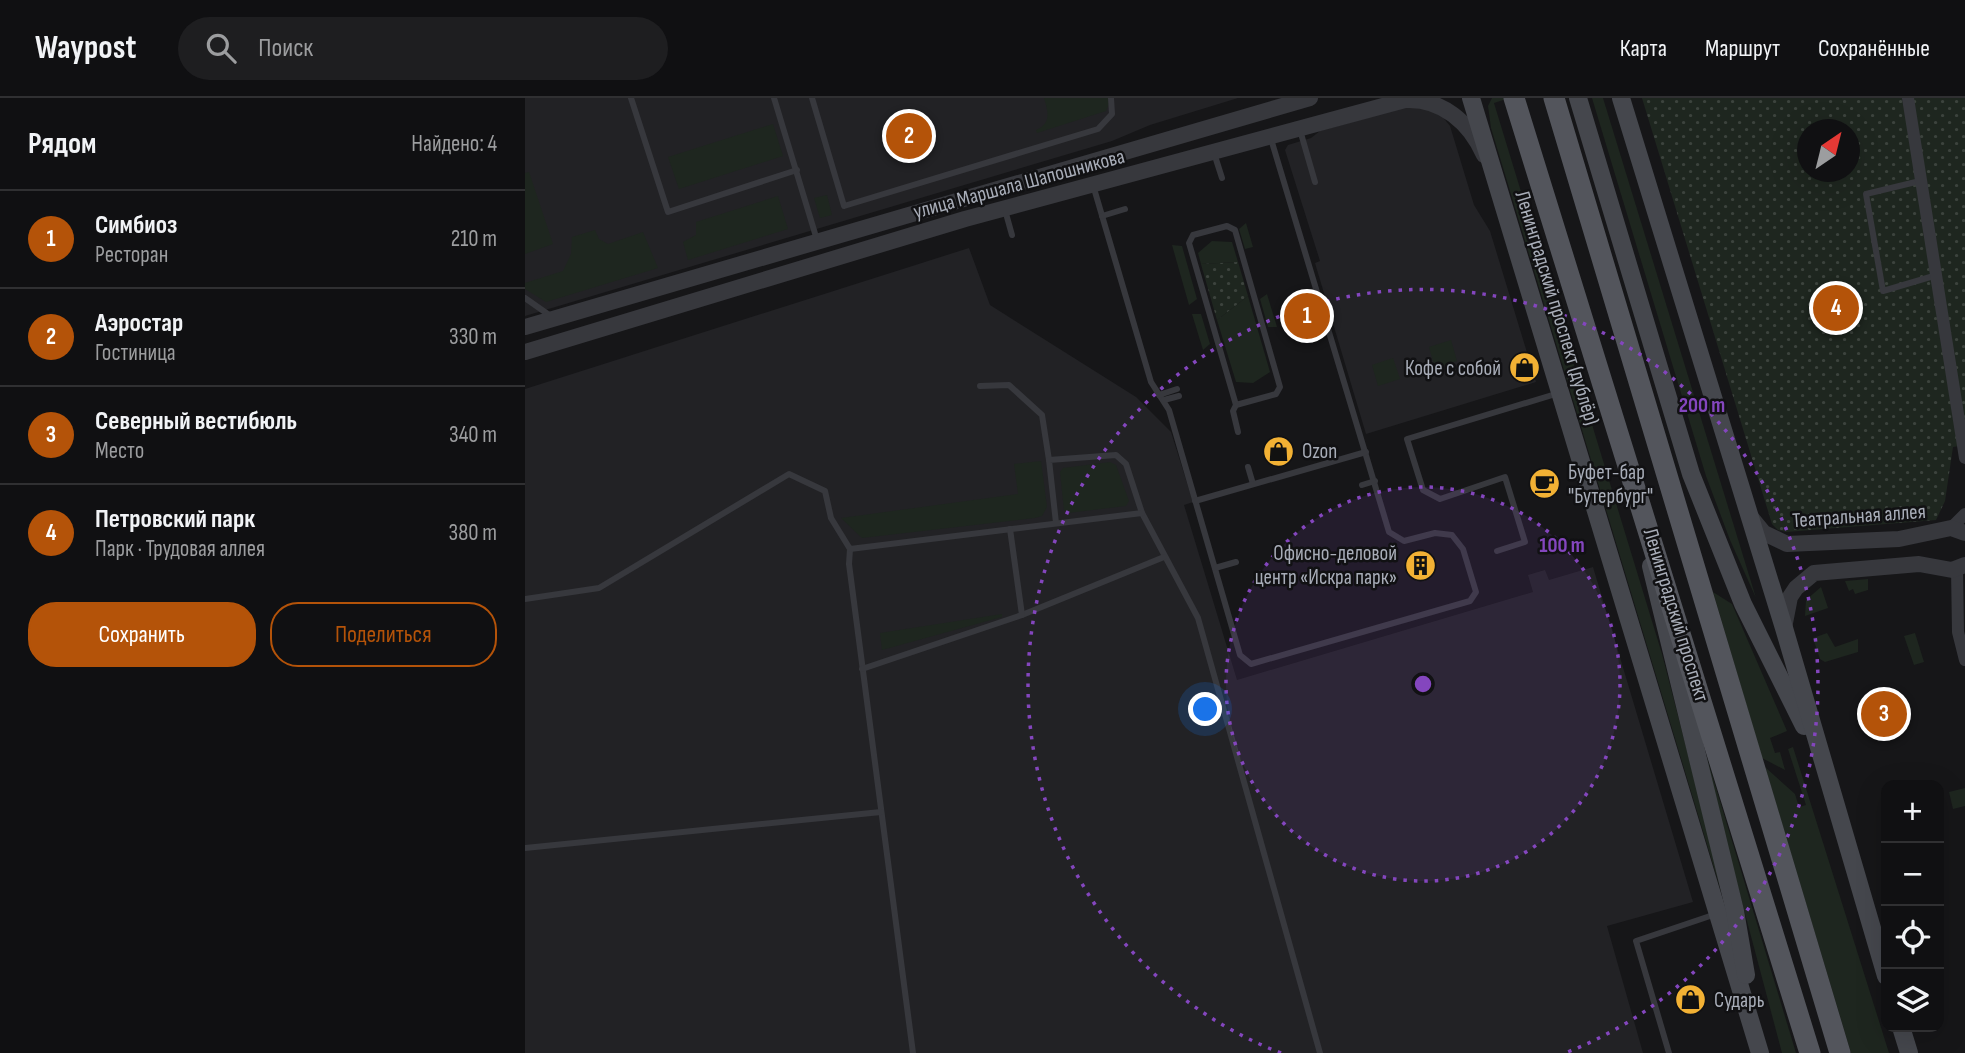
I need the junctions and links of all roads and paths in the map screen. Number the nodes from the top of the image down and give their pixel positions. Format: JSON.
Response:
{"nodes":[{"id":1,"x":631,"y":98,"type":"edge"},
{"id":2,"x":773,"y":98,"type":"edge"},
{"id":3,"x":812,"y":98,"type":"edge"},
{"id":4,"x":1111,"y":98,"type":"edge"},
{"id":5,"x":1514,"y":98,"type":"edge"},
{"id":6,"x":1554,"y":98,"type":"edge"},
{"id":7,"x":1578,"y":98,"type":"edge"},
{"id":8,"x":1621,"y":98,"type":"edge"},
{"id":9,"x":1303,"y":99,"type":"edge"},
{"id":10,"x":1906,"y":99,"type":"edge"},
{"id":11,"x":1475,"y":103,"type":"edge"},
{"id":12,"x":1300,"y":129,"type":"junction"},
{"id":13,"x":1271,"y":137,"type":"junction"},
{"id":14,"x":1214,"y":152,"type":"junction"},
{"id":15,"x":797,"y":170,"type":"junction"},
{"id":16,"x":1493,"y":176,"type":"junction"},
{"id":17,"x":1221,"y":178,"type":"dead end"},
{"id":18,"x":1920,"y":181,"type":"junction"},
{"id":19,"x":1315,"y":182,"type":"dead end"},
{"id":20,"x":1093,"y":185,"type":"junction"},
{"id":21,"x":1004,"y":208,"type":"junction"},
{"id":22,"x":1125,"y":209,"type":"dead end"},
{"id":23,"x":1102,"y":216,"type":"junction"},
{"id":24,"x":1012,"y":235,"type":"dead end"},
{"id":25,"x":818,"y":243,"type":"junction"},
{"id":26,"x":1937,"y":275,"type":"junction"},
{"id":27,"x":525,"y":298,"type":"edge"},
{"id":28,"x":555,"y":319,"type":"junction"},
{"id":29,"x":525,"y":327,"type":"edge"},
{"id":30,"x":525,"y":352,"type":"edge"},
{"id":31,"x":980,"y":386,"type":"dead end"},
{"id":32,"x":1559,"y":392,"type":"junction"},
{"id":33,"x":1178,"y":393,"type":"dead end"},
{"id":34,"x":1161,"y":398,"type":"junction"},
{"id":35,"x":1236,"y":405,"type":"junction"},
{"id":36,"x":1238,"y":432,"type":"dead end"},
{"id":37,"x":1366,"y":452,"type":"junction"},
{"id":38,"x":1965,"y":458,"type":"edge"},
{"id":39,"x":1049,"y":460,"type":"junction"},
{"id":40,"x":1248,"y":467,"type":"dead end"},
{"id":41,"x":1375,"y":481,"type":"junction"},
{"id":42,"x":1253,"y":484,"type":"junction"},
{"id":43,"x":1362,"y":485,"type":"dead end"},
{"id":44,"x":1639,"y":494,"type":"junction"},
{"id":45,"x":1195,"y":501,"type":"junction"},
{"id":46,"x":1142,"y":513,"type":"junction"},
{"id":47,"x":1749,"y":514,"type":"junction"},
{"id":48,"x":1965,"y":514,"type":"edge"},
{"id":49,"x":1056,"y":523,"type":"junction"},
{"id":50,"x":1010,"y":529,"type":"junction"},
{"id":51,"x":1955,"y":529,"type":"edge"},
{"id":52,"x":850,"y":549,"type":"junction"},
{"id":53,"x":1497,"y":551,"type":"dead end"},
{"id":54,"x":1164,"y":557,"type":"junction"},
{"id":55,"x":1236,"y":562,"type":"dead end"},
{"id":56,"x":1940,"y":566,"type":"junction"},
{"id":57,"x":1961,"y":567,"type":"edge"},
{"id":58,"x":1215,"y":568,"type":"junction"},
{"id":59,"x":525,"y":599,"type":"edge"},
{"id":60,"x":1023,"y":615,"type":"junction"},
{"id":61,"x":1784,"y":628,"type":"junction"},
{"id":62,"x":1965,"y":660,"type":"edge"},
{"id":63,"x":862,"y":669,"type":"junction"},
{"id":64,"x":1823,"y":764,"type":"junction"},
{"id":65,"x":881,"y":813,"type":"junction"},
{"id":66,"x":525,"y":848,"type":"edge"},
{"id":67,"x":1717,"y":914,"type":"junction"},
{"id":68,"x":1884,"y":969,"type":"edge"},
{"id":69,"x":1903,"y":1032,"type":"edge"},
{"id":70,"x":1759,"y":1052,"type":"edge"},
{"id":71,"x":913,"y":1053,"type":"edge"},
{"id":72,"x":1320,"y":1053,"type":"edge"},
{"id":73,"x":1669,"y":1053,"type":"edge"},
{"id":74,"x":1810,"y":1053,"type":"edge"},
{"id":75,"x":1840,"y":1053,"type":"edge"},
{"id":76,"x":1909,"y":1053,"type":"edge"}],
"edges":[{"from":1,"to":15,"type":"lane"},
{"from":2,"to":15,"type":"lane"},
{"from":3,"to":4,"type":"lane"},
{"from":5,"to":44,"type":"main road","name":"Ленинградский проспект"},
{"from":6,"to":75,"type":"main road","name":"Ленинградский проспект"},
{"from":7,"to":64,"type":"main road"},
{"from":8,"to":47,"type":"main road"},
{"from":9,"to":25,"type":"street","name":"улица Маршала Шапошникова"},
{"from":10,"to":18,"type":"street"},
{"from":11,"to":16,"type":"main road","name":"Ленинградский проспект (дублёр)"},
{"from":12,"to":13,"type":"street","name":"улица Маршала Шапошникова"},
{"from":12,"to":16,"type":"street","name":"улица Маршала Шапошникова"},
{"from":12,"to":19,"type":"lane"},
{"from":13,"to":14,"type":"street","name":"улица Маршала Шапошникова"},
{"from":13,"to":37,"type":"lane"},
{"from":14,"to":17,"type":"lane"},
{"from":14,"to":20,"type":"street","name":"улица Маршала Шапошникова"},
{"from":15,"to":25,"type":"lane"},
{"from":16,"to":32,"type":"main road","name":"Ленинградский проспект (дублёр)"},
{"from":18,"to":26,"type":"street"},
{"from":18,"to":26,"type":"lane"},
{"from":20,"to":21,"type":"street","name":"улица Маршала Шапошникова"},
{"from":20,"to":23,"type":"lane"},
{"from":21,"to":24,"type":"lane"},
{"from":21,"to":30,"type":"street","name":"улица Маршала Шапошникова"},
{"from":22,"to":23,"type":"lane"},
{"from":23,"to":34,"type":"lane"},
{"from":25,"to":28,"type":"street","name":"улица Маршала Шапошникова"},
{"from":26,"to":38,"type":"street"},
{"from":27,"to":28,"type":"lane"},
{"from":28,"to":29,"type":"street","name":"улица Маршала Шапошникова"},
{"from":31,"to":39,"type":"lane"},
{"from":32,"to":53,"type":"lane"},
{"from":32,"to":67,"type":"main road","name":"Ленинградский проспект (дублёр)"},
{"from":33,"to":34,"type":"lane"},
{"from":34,"to":45,"type":"lane"},
{"from":35,"to":35,"type":"lane"},
{"from":35,"to":36,"type":"lane"},
{"from":37,"to":41,"type":"lane"},
{"from":37,"to":42,"type":"lane"},
{"from":39,"to":46,"type":"lane"},
{"from":39,"to":49,"type":"lane"},
{"from":40,"to":42,"type":"lane"},
{"from":41,"to":43,"type":"lane"},
{"from":41,"to":58,"type":"lane"},
{"from":42,"to":45,"type":"lane"},
{"from":44,"to":70,"type":"main road"},
{"from":44,"to":74,"type":"main road","name":"Ленинградский проспект"},
{"from":45,"to":58,"type":"lane"},
{"from":46,"to":49,"type":"lane"},
{"from":46,"to":54,"type":"lane"},
{"from":47,"to":51,"type":"street","name":"Театральная аллея"},
{"from":47,"to":61,"type":"main road"},
{"from":48,"to":51,"type":"street"},
{"from":49,"to":50,"type":"lane"},
{"from":50,"to":52,"type":"lane"},
{"from":50,"to":60,"type":"lane"},
{"from":51,"to":56,"type":"street"},
{"from":52,"to":59,"type":"lane"},
{"from":52,"to":63,"type":"lane"},
{"from":54,"to":60,"type":"lane"},
{"from":54,"to":72,"type":"lane"},
{"from":55,"to":58,"type":"lane"},
{"from":56,"to":57,"type":"street"},
{"from":56,"to":61,"type":"street"},
{"from":57,"to":62,"type":"street"},
{"from":60,"to":63,"type":"lane"},
{"from":61,"to":64,"type":"main road"},
{"from":63,"to":65,"type":"lane"},
{"from":64,"to":68,"type":"main road"},
{"from":65,"to":66,"type":"lane"},
{"from":65,"to":71,"type":"lane"},
{"from":67,"to":70,"type":"main road","name":"Ленинградский проспект (дублёр)"},
{"from":67,"to":73,"type":"lane"},
{"from":69,"to":76,"type":"main road"}]}
